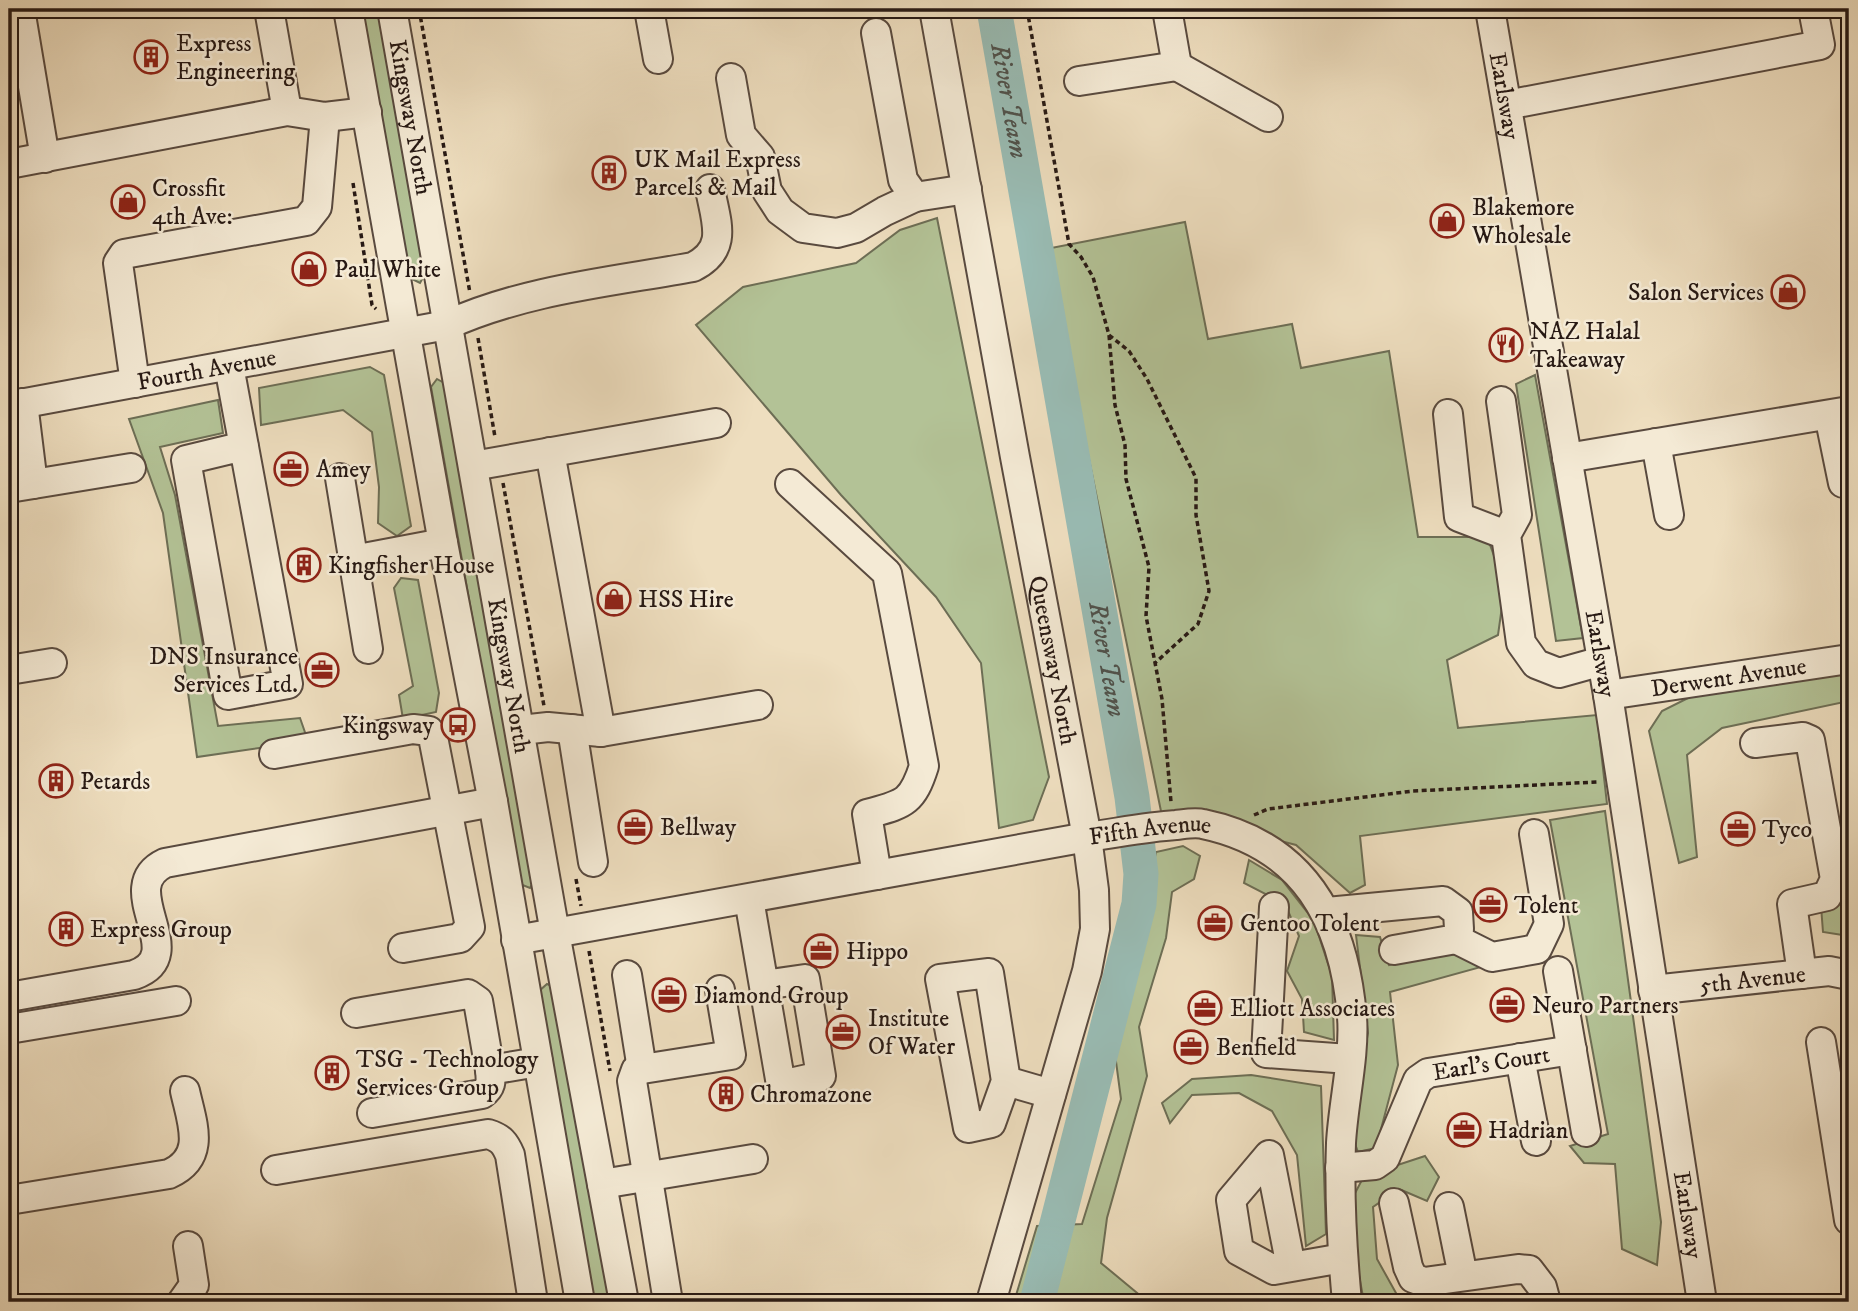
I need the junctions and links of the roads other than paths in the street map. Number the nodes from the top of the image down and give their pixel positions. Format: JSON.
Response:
{"nodes":[{"id":1,"x":20,"y":9,"type":"edge"},
{"id":2,"x":269,"y":9,"type":"edge"},
{"id":3,"x":348,"y":9,"type":"edge"},
{"id":4,"x":392,"y":9,"type":"edge"},
{"id":5,"x":649,"y":9,"type":"edge"},
{"id":6,"x":934,"y":9,"type":"edge"},
{"id":7,"x":1167,"y":9,"type":"edge"},
{"id":8,"x":1490,"y":9,"type":"edge"},
{"id":9,"x":1813,"y":9,"type":"edge"},
{"id":10,"x":876,"y":33,"type":"dead end"},
{"id":11,"x":659,"y":59,"type":"dead end"},
{"id":12,"x":1177,"y":66,"type":"junction"},
{"id":13,"x":731,"y":79,"type":"dead end"},
{"id":14,"x":1079,"y":81,"type":"dead end"},
{"id":15,"x":1507,"y":106,"type":"junction"},
{"id":16,"x":287,"y":111,"type":"junction"},
{"id":17,"x":367,"y":112,"type":"junction"},
{"id":18,"x":325,"y":117,"type":"junction"},
{"id":19,"x":1268,"y":117,"type":"dead end"},
{"id":20,"x":45,"y":158,"type":"junction"},
{"id":21,"x":9,"y":164,"type":"edge"},
{"id":22,"x":710,"y":189,"type":"dead end"},
{"id":23,"x":967,"y":189,"type":"junction"},
{"id":24,"x":915,"y":197,"type":"junction"},
{"id":25,"x":447,"y":326,"type":"junction"},
{"id":26,"x":406,"y":334,"type":"junction"},
{"id":27,"x":229,"y":366,"type":"junction"},
{"id":28,"x":135,"y":383,"type":"junction"},
{"id":29,"x":1502,"y":401,"type":"dead end"},
{"id":30,"x":16,"y":405,"type":"edge"},
{"id":31,"x":1839,"y":413,"type":"edge"},
{"id":32,"x":1448,"y":414,"type":"dead end"},
{"id":33,"x":716,"y":423,"type":"dead end"},
{"id":34,"x":1656,"y":443,"type":"junction"},
{"id":35,"x":244,"y":446,"type":"junction"},
{"id":36,"x":550,"y":452,"type":"junction"},
{"id":37,"x":1567,"y":458,"type":"junction"},
{"id":38,"x":486,"y":463,"type":"junction"},
{"id":39,"x":131,"y":468,"type":"dead end"},
{"id":40,"x":340,"y":478,"type":"dead end"},
{"id":41,"x":1843,"y":483,"type":"dead end"},
{"id":42,"x":790,"y":484,"type":"dead end"},
{"id":43,"x":21,"y":486,"type":"edge"},
{"id":44,"x":1669,"y":515,"type":"dead end"},
{"id":45,"x":1506,"y":535,"type":"junction"},
{"id":46,"x":443,"y":543,"type":"junction"},
{"id":47,"x":354,"y":560,"type":"junction"},
{"id":48,"x":368,"y":649,"type":"dead end"},
{"id":49,"x":1849,"y":659,"type":"edge"},
{"id":50,"x":1602,"y":661,"type":"junction"},
{"id":51,"x":52,"y":663,"type":"dead end"},
{"id":52,"x":9,"y":670,"type":"edge"},
{"id":53,"x":1608,"y":695,"type":"junction"},
{"id":54,"x":758,"y":705,"type":"dead end"},
{"id":55,"x":547,"y":729,"type":"junction"},
{"id":56,"x":601,"y":732,"type":"junction"},
{"id":57,"x":1755,"y":743,"type":"dead end"},
{"id":58,"x":274,"y":754,"type":"dead end"},
{"id":59,"x":493,"y":802,"type":"junction"},
{"id":60,"x":449,"y":809,"type":"junction"},
{"id":61,"x":1534,"y":834,"type":"dead end"},
{"id":62,"x":1099,"y":835,"type":"junction"},
{"id":63,"x":584,"y":868,"type":"road end"},
{"id":64,"x":877,"y":875,"type":"junction"},
{"id":65,"x":749,"y":899,"type":"junction"},
{"id":66,"x":1274,"y":907,"type":"dead end"},
{"id":67,"x":1327,"y":912,"type":"junction"},
{"id":68,"x":555,"y":933,"type":"junction"},
{"id":69,"x":1456,"y":939,"type":"junction"},
{"id":70,"x":516,"y":940,"type":"junction"},
{"id":71,"x":403,"y":948,"type":"dead end"},
{"id":72,"x":1394,"y":950,"type":"dead end"},
{"id":73,"x":1558,"y":971,"type":"dead end"},
{"id":74,"x":1802,"y":974,"type":"junction"},
{"id":75,"x":627,"y":975,"type":"dead end"},
{"id":76,"x":1849,"y":975,"type":"edge"},
{"id":77,"x":764,"y":985,"type":"dead end"},
{"id":78,"x":720,"y":990,"type":"dead end"},
{"id":79,"x":1653,"y":990,"type":"junction"},
{"id":80,"x":9,"y":997,"type":"edge"},
{"id":81,"x":176,"y":1001,"type":"dead end"},
{"id":82,"x":356,"y":1013,"type":"dead end"},
{"id":83,"x":9,"y":1029,"type":"edge"},
{"id":84,"x":1821,"y":1042,"type":"dead end"},
{"id":85,"x":1572,"y":1050,"type":"junction"},
{"id":86,"x":1520,"y":1058,"type":"junction"},
{"id":87,"x":1349,"y":1059,"type":"junction"},
{"id":88,"x":538,"y":1062,"type":"junction"},
{"id":89,"x":642,"y":1069,"type":"junction"},
{"id":90,"x":489,"y":1070,"type":"junction"},
{"id":91,"x":1006,"y":1081,"type":"junction"},
{"id":92,"x":184,"y":1091,"type":"dead end"},
{"id":93,"x":1051,"y":1094,"type":"junction"},
{"id":94,"x":372,"y":1113,"type":"dead end"},
{"id":95,"x":1586,"y":1132,"type":"dead end"},
{"id":96,"x":1536,"y":1142,"type":"dead end"},
{"id":97,"x":753,"y":1159,"type":"dead end"},
{"id":98,"x":1845,"y":1166,"type":"edge"},
{"id":99,"x":1340,"y":1168,"type":"junction"},
{"id":100,"x":276,"y":1170,"type":"dead end"},
{"id":101,"x":646,"y":1176,"type":"junction"},
{"id":102,"x":602,"y":1184,"type":"junction"},
{"id":103,"x":9,"y":1200,"type":"edge"},
{"id":104,"x":1394,"y":1203,"type":"dead end"},
{"id":105,"x":1449,"y":1207,"type":"dead end"},
{"id":106,"x":1849,"y":1220,"type":"edge"},
{"id":107,"x":188,"y":1246,"type":"dead end"},
{"id":108,"x":1343,"y":1258,"type":"junction"},
{"id":109,"x":1291,"y":1267,"type":"dead end"},
{"id":110,"x":1462,"y":1276,"type":"junction"},
{"id":111,"x":527,"y":1301,"type":"edge"},
{"id":112,"x":182,"y":1302,"type":"edge"},
{"id":113,"x":580,"y":1302,"type":"edge"},
{"id":114,"x":624,"y":1302,"type":"edge"},
{"id":115,"x":668,"y":1302,"type":"edge"},
{"id":116,"x":991,"y":1302,"type":"edge"},
{"id":117,"x":1348,"y":1302,"type":"edge"},
{"id":118,"x":1546,"y":1302,"type":"edge"},
{"id":119,"x":1702,"y":1302,"type":"edge"}],
"edges":[{"from":1,"to":20,"type":"street"},
{"from":2,"to":16,"type":"street"},
{"from":3,"to":17,"type":"street","name":"Kingsway North"},
{"from":4,"to":25,"type":"street","name":"Kingsway North"},
{"from":5,"to":11,"type":"street"},
{"from":6,"to":23,"type":"street","name":"Queensway North"},
{"from":7,"to":12,"type":"street"},
{"from":8,"to":15,"type":"street","name":"Earlsway"},
{"from":9,"to":15,"type":"street"},
{"from":10,"to":24,"type":"street"},
{"from":12,"to":14,"type":"street"},
{"from":12,"to":19,"type":"street"},
{"from":13,"to":24,"type":"street"},
{"from":15,"to":37,"type":"street","name":"Earlsway"},
{"from":16,"to":18,"type":"street"},
{"from":16,"to":20,"type":"street"},
{"from":17,"to":18,"type":"street"},
{"from":17,"to":26,"type":"street","name":"Kingsway North"},
{"from":18,"to":28,"type":"street"},
{"from":20,"to":21,"type":"street"},
{"from":22,"to":25,"type":"street","name":"Fourth Avenue"},
{"from":23,"to":24,"type":"street"},
{"from":23,"to":62,"type":"street","name":"Queensway North"},
{"from":25,"to":26,"type":"street","name":"Fourth Avenue"},
{"from":25,"to":38,"type":"street","name":"Kingsway North"},
{"from":26,"to":27,"type":"street","name":"Fourth Avenue"},
{"from":26,"to":46,"type":"street","name":"Kingsway North"},
{"from":27,"to":28,"type":"street","name":"Fourth Avenue"},
{"from":27,"to":35,"type":"street"},
{"from":28,"to":30,"type":"street","name":"Fourth Avenue"},
{"from":29,"to":45,"type":"street"},
{"from":30,"to":43,"type":"street"},
{"from":31,"to":34,"type":"street"},
{"from":31,"to":41,"type":"street"},
{"from":32,"to":45,"type":"street"},
{"from":33,"to":36,"type":"street"},
{"from":34,"to":37,"type":"street"},
{"from":34,"to":44,"type":"street"},
{"from":35,"to":35,"type":"street"},
{"from":36,"to":38,"type":"street"},
{"from":36,"to":56,"type":"street"},
{"from":37,"to":50,"type":"street","name":"Earlsway"},
{"from":38,"to":55,"type":"street","name":"Kingsway North"},
{"from":39,"to":43,"type":"street"},
{"from":40,"to":47,"type":"street"},
{"from":42,"to":64,"type":"street"},
{"from":45,"to":50,"type":"street"},
{"from":46,"to":47,"type":"street"},
{"from":46,"to":59,"type":"street","name":"Kingsway North"},
{"from":47,"to":48,"type":"street"},
{"from":49,"to":53,"type":"street","name":"Derwent Avenue"},
{"from":50,"to":53,"type":"street","name":"Earlsway"},
{"from":51,"to":52,"type":"street"},
{"from":53,"to":79,"type":"street","name":"Earlsway"},
{"from":54,"to":56,"type":"street"},
{"from":55,"to":56,"type":"street"},
{"from":55,"to":63,"type":"street"},
{"from":55,"to":68,"type":"street","name":"Kingsway North"},
{"from":57,"to":74,"type":"street"},
{"from":58,"to":60,"type":"street"},
{"from":59,"to":60,"type":"street"},
{"from":59,"to":70,"type":"street","name":"Kingsway North"},
{"from":60,"to":71,"type":"street"},
{"from":60,"to":80,"type":"street"},
{"from":61,"to":69,"type":"street"},
{"from":62,"to":64,"type":"street","name":"Fifth Avenue"},
{"from":62,"to":67,"type":"street","name":"Fifth Avenue"},
{"from":62,"to":93,"type":"street","name":"Queensway North"},
{"from":64,"to":65,"type":"street","name":"Fifth Avenue"},
{"from":65,"to":68,"type":"street","name":"Fifth Avenue"},
{"from":65,"to":77,"type":"street"},
{"from":66,"to":87,"type":"street"},
{"from":67,"to":69,"type":"street"},
{"from":67,"to":87,"type":"street","name":"Fifth Avenue"},
{"from":68,"to":70,"type":"street","name":"Fifth Avenue"},
{"from":68,"to":102,"type":"street","name":"Kingsway North"},
{"from":69,"to":72,"type":"street"},
{"from":70,"to":88,"type":"street","name":"Kingsway North"},
{"from":73,"to":85,"type":"street"},
{"from":74,"to":76,"type":"street","name":"5th Avenue"},
{"from":74,"to":79,"type":"street","name":"5th Avenue"},
{"from":75,"to":89,"type":"street"},
{"from":78,"to":89,"type":"street"},
{"from":79,"to":119,"type":"street","name":"Earlsway"},
{"from":81,"to":83,"type":"street"},
{"from":82,"to":90,"type":"street"},
{"from":84,"to":98,"type":"street"},
{"from":85,"to":86,"type":"street","name":"Earl's Court"},
{"from":85,"to":95,"type":"street"},
{"from":86,"to":96,"type":"street"},
{"from":86,"to":99,"type":"street","name":"Earl's Court"},
{"from":87,"to":99,"type":"street","name":"Fifth Avenue"},
{"from":88,"to":90,"type":"street"},
{"from":88,"to":113,"type":"street","name":"Kingsway North"},
{"from":89,"to":101,"type":"street"},
{"from":90,"to":94,"type":"street"},
{"from":91,"to":91,"type":"street"},
{"from":91,"to":93,"type":"street"},
{"from":92,"to":103,"type":"street"},
{"from":93,"to":116,"type":"street","name":"Queensway North"},
{"from":97,"to":101,"type":"street"},
{"from":98,"to":106,"type":"street"},
{"from":99,"to":108,"type":"street","name":"Fifth Avenue"},
{"from":100,"to":111,"type":"street"},
{"from":101,"to":102,"type":"street"},
{"from":101,"to":115,"type":"street"},
{"from":102,"to":114,"type":"street","name":"Kingsway North"},
{"from":104,"to":110,"type":"street"},
{"from":105,"to":110,"type":"street"},
{"from":107,"to":112,"type":"street"},
{"from":108,"to":109,"type":"street"},
{"from":108,"to":117,"type":"street","name":"Fifth Avenue"},
{"from":110,"to":118,"type":"street"}]}
